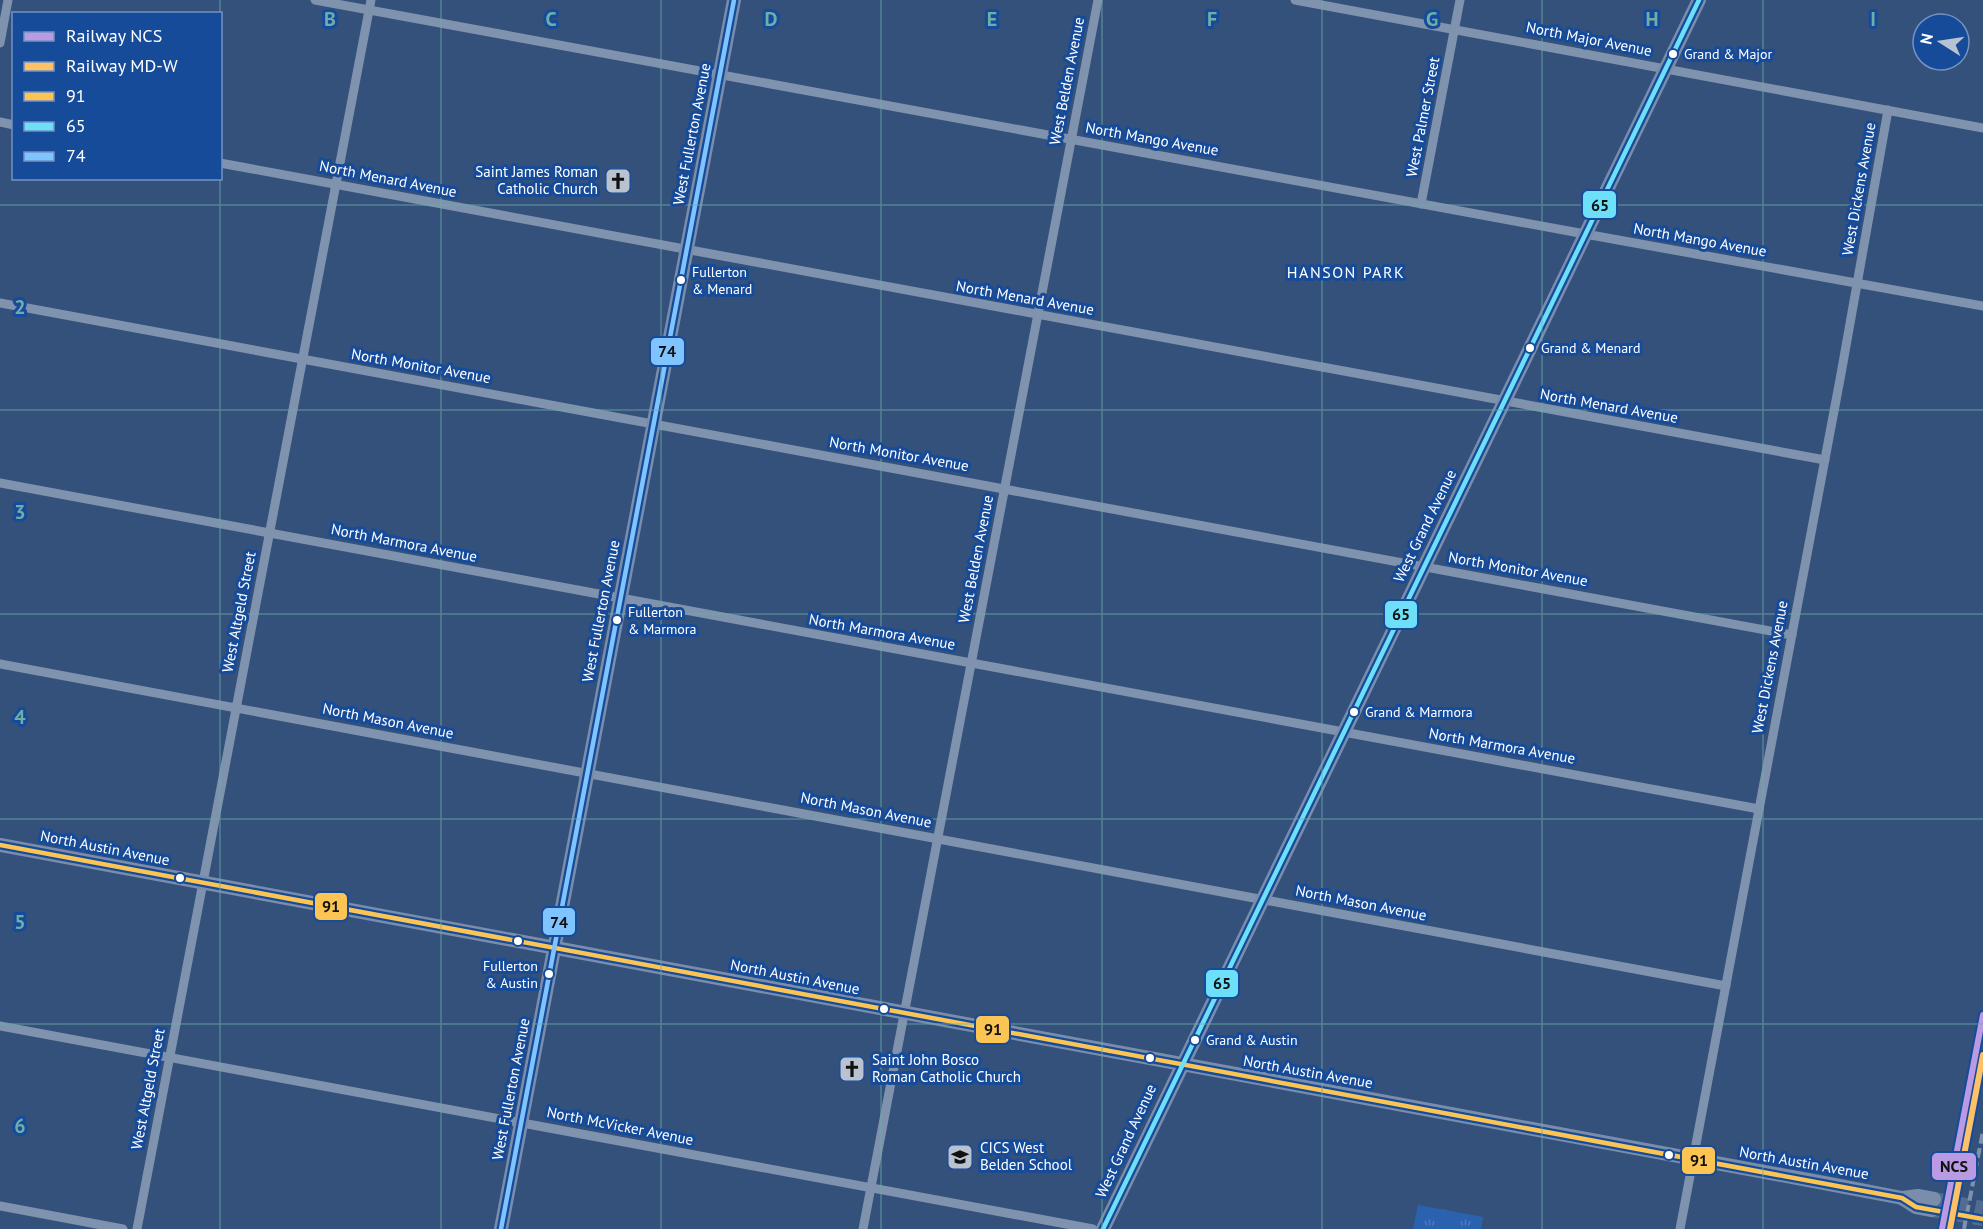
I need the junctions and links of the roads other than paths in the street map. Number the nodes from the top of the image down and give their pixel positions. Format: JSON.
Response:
{"nodes":[{"id":1,"x":8,"y":0,"type":"edge"},
{"id":2,"x":315,"y":0,"type":"edge"},
{"id":3,"x":734,"y":0,"type":"edge"},
{"id":4,"x":1098,"y":0,"type":"edge"},
{"id":5,"x":1295,"y":0,"type":"edge"},
{"id":6,"x":1460,"y":0,"type":"edge"},
{"id":7,"x":1699,"y":0,"type":"edge"},
{"id":8,"x":370,"y":5,"type":"edge"},
{"id":9,"x":1455,"y":30,"type":"junction"},
{"id":10,"x":0,"y":43,"type":"edge"},
{"id":11,"x":1666,"y":69,"type":"junction"},
{"id":12,"x":720,"y":75,"type":"junction"},
{"id":13,"x":1888,"y":110,"type":"junction"},
{"id":14,"x":1983,"y":128,"type":"edge"},
{"id":15,"x":1072,"y":140,"type":"junction"},
{"id":16,"x":222,"y":163,"type":"edge"},
{"id":17,"x":335,"y":185,"type":"junction"},
{"id":18,"x":1421,"y":204,"type":"junction"},
{"id":19,"x":1585,"y":234,"type":"junction"},
{"id":20,"x":686,"y":250,"type":"junction"},
{"id":21,"x":1857,"y":283,"type":"junction"},
{"id":22,"x":0,"y":303,"type":"edge"},
{"id":23,"x":1983,"y":306,"type":"edge"},
{"id":24,"x":1038,"y":315,"type":"junction"},
{"id":25,"x":302,"y":359,"type":"junction"},
{"id":26,"x":1504,"y":402,"type":"junction"},
{"id":27,"x":653,"y":424,"type":"junction"},
{"id":28,"x":1824,"y":460,"type":"junction"},
{"id":29,"x":0,"y":483,"type":"edge"},
{"id":30,"x":1005,"y":489,"type":"junction"},
{"id":31,"x":269,"y":533,"type":"junction"},
{"id":32,"x":1424,"y":567,"type":"junction"},
{"id":33,"x":620,"y":599,"type":"junction"},
{"id":34,"x":1792,"y":635,"type":"junction"},
{"id":35,"x":0,"y":664,"type":"edge"},
{"id":36,"x":971,"y":664,"type":"junction"},
{"id":37,"x":236,"y":708,"type":"junction"},
{"id":38,"x":1343,"y":732,"type":"junction"},
{"id":39,"x":587,"y":774,"type":"junction"},
{"id":40,"x":1759,"y":809,"type":"junction"},
{"id":41,"x":938,"y":839,"type":"junction"},
{"id":42,"x":0,"y":845,"type":"edge"},
{"id":43,"x":202,"y":883,"type":"junction"},
{"id":44,"x":1262,"y":899,"type":"junction"},
{"id":45,"x":554,"y":949,"type":"junction"},
{"id":46,"x":1726,"y":986,"type":"junction"},
{"id":47,"x":904,"y":1014,"type":"junction"},
{"id":48,"x":0,"y":1026,"type":"edge"},
{"id":49,"x":169,"y":1057,"type":"junction"},
{"id":50,"x":1180,"y":1065,"type":"junction"},
{"id":51,"x":521,"y":1123,"type":"junction"},
{"id":52,"x":1693,"y":1159,"type":"junction"},
{"id":53,"x":871,"y":1188,"type":"junction"},
{"id":54,"x":1933,"y":1204,"type":"tunnel mouth"},
{"id":55,"x":0,"y":1206,"type":"edge"},
{"id":56,"x":123,"y":1229,"type":"edge"},
{"id":57,"x":137,"y":1229,"type":"edge"},
{"id":58,"x":501,"y":1229,"type":"edge"},
{"id":59,"x":863,"y":1229,"type":"edge"},
{"id":60,"x":1093,"y":1229,"type":"edge"},
{"id":61,"x":1103,"y":1229,"type":"edge"},
{"id":62,"x":1680,"y":1229,"type":"edge"}],
"edges":[{"from":1,"to":10,"type":"street"},
{"from":2,"to":8,"type":"street","name":"North Mango Avenue"},
{"from":3,"to":12,"type":"main road","name":"West Fullerton Avenue"},
{"from":4,"to":15,"type":"street","name":"West Belden Avenue"},
{"from":5,"to":9,"type":"street","name":"North Major Avenue"},
{"from":6,"to":9,"type":"street","name":"West Palmer Street"},
{"from":7,"to":11,"type":"main road","name":"West Grand Avenue"},
{"from":8,"to":12,"type":"street","name":"North Mango Avenue"},
{"from":8,"to":17,"type":"street","name":"West Altgeld Street"},
{"from":9,"to":11,"type":"street","name":"North Major Avenue"},
{"from":9,"to":18,"type":"street","name":"West Palmer Street"},
{"from":11,"to":13,"type":"street","name":"North Major Avenue"},
{"from":11,"to":19,"type":"main road","name":"West Grand Avenue"},
{"from":12,"to":15,"type":"street","name":"North Mango Avenue"},
{"from":12,"to":20,"type":"main road","name":"West Fullerton Avenue"},
{"from":13,"to":14,"type":"street","name":"North Major Avenue"},
{"from":13,"to":21,"type":"street","name":"West Dickens Avenue"},
{"from":15,"to":18,"type":"street","name":"North Mango Avenue"},
{"from":15,"to":24,"type":"street","name":"West Belden Avenue"},
{"from":16,"to":17,"type":"street","name":"North Menard Avenue"},
{"from":17,"to":20,"type":"street","name":"North Menard Avenue"},
{"from":17,"to":25,"type":"street","name":"West Altgeld Street"},
{"from":18,"to":19,"type":"street","name":"North Mango Avenue"},
{"from":19,"to":21,"type":"street","name":"North Mango Avenue"},
{"from":19,"to":26,"type":"main road","name":"West Grand Avenue"},
{"from":20,"to":24,"type":"street","name":"North Menard Avenue"},
{"from":20,"to":27,"type":"main road","name":"West Fullerton Avenue"},
{"from":21,"to":23,"type":"street","name":"North Mango Avenue"},
{"from":21,"to":28,"type":"street","name":"West Dickens Avenue"},
{"from":22,"to":25,"type":"street","name":"North Monitor Avenue"},
{"from":24,"to":26,"type":"street","name":"North Menard Avenue"},
{"from":24,"to":30,"type":"street","name":"West Belden Avenue"},
{"from":25,"to":27,"type":"street","name":"North Monitor Avenue"},
{"from":25,"to":31,"type":"street","name":"West Altgeld Street"},
{"from":26,"to":28,"type":"street","name":"North Menard Avenue"},
{"from":26,"to":32,"type":"main road","name":"West Grand Avenue"},
{"from":27,"to":30,"type":"street","name":"North Monitor Avenue"},
{"from":27,"to":33,"type":"main road","name":"West Fullerton Avenue"},
{"from":28,"to":34,"type":"street","name":"West Dickens Avenue"},
{"from":29,"to":31,"type":"street","name":"North Marmora Avenue"},
{"from":30,"to":32,"type":"street","name":"North Monitor Avenue"},
{"from":30,"to":36,"type":"street","name":"West Belden Avenue"},
{"from":31,"to":33,"type":"street","name":"North Marmora Avenue"},
{"from":31,"to":37,"type":"street","name":"West Altgeld Street"},
{"from":32,"to":34,"type":"street","name":"North Monitor Avenue"},
{"from":32,"to":38,"type":"main road","name":"West Grand Avenue"},
{"from":33,"to":36,"type":"street","name":"North Marmora Avenue"},
{"from":33,"to":39,"type":"main road","name":"West Fullerton Avenue"},
{"from":34,"to":40,"type":"street","name":"West Dickens Avenue"},
{"from":35,"to":37,"type":"street","name":"North Mason Avenue"},
{"from":36,"to":38,"type":"street","name":"North Marmora Avenue"},
{"from":36,"to":41,"type":"street","name":"West Belden Avenue"},
{"from":37,"to":39,"type":"street","name":"North Mason Avenue"},
{"from":37,"to":43,"type":"street","name":"West Altgeld Street"},
{"from":38,"to":40,"type":"street","name":"North Marmora Avenue"},
{"from":38,"to":44,"type":"main road","name":"West Grand Avenue"},
{"from":39,"to":41,"type":"street","name":"North Mason Avenue"},
{"from":39,"to":45,"type":"main road","name":"West Fullerton Avenue"},
{"from":40,"to":46,"type":"street","name":"West Dickens Avenue"},
{"from":41,"to":44,"type":"street","name":"North Mason Avenue"},
{"from":41,"to":47,"type":"street","name":"West Belden Avenue"},
{"from":42,"to":43,"type":"main road","name":"North Austin Avenue"},
{"from":43,"to":45,"type":"main road","name":"North Austin Avenue"},
{"from":43,"to":49,"type":"street","name":"West Altgeld Street"},
{"from":44,"to":46,"type":"street","name":"North Mason Avenue"},
{"from":44,"to":50,"type":"main road","name":"West Grand Avenue"},
{"from":45,"to":47,"type":"main road","name":"North Austin Avenue"},
{"from":45,"to":51,"type":"main road","name":"West Fullerton Avenue"},
{"from":46,"to":52,"type":"street","name":"West Dickens Avenue"},
{"from":47,"to":50,"type":"main road","name":"North Austin Avenue"},
{"from":47,"to":53,"type":"street","name":"West Belden Avenue"},
{"from":48,"to":49,"type":"street","name":"North McVicker Avenue"},
{"from":49,"to":51,"type":"street","name":"North McVicker Avenue"},
{"from":49,"to":57,"type":"street","name":"West Altgeld Street"},
{"from":50,"to":52,"type":"main road","name":"North Austin Avenue"},
{"from":50,"to":61,"type":"main road","name":"West Grand Avenue"},
{"from":51,"to":53,"type":"street","name":"North McVicker Avenue"},
{"from":51,"to":58,"type":"main road","name":"West Fullerton Avenue"},
{"from":52,"to":54,"type":"main road","name":"North Austin Avenue"},
{"from":52,"to":62,"type":"street","name":"West Dickens Avenue"},
{"from":53,"to":59,"type":"street","name":"West Belden Avenue"},
{"from":53,"to":60,"type":"street","name":"North McVicker Avenue"},
{"from":55,"to":56,"type":"street"}]}
